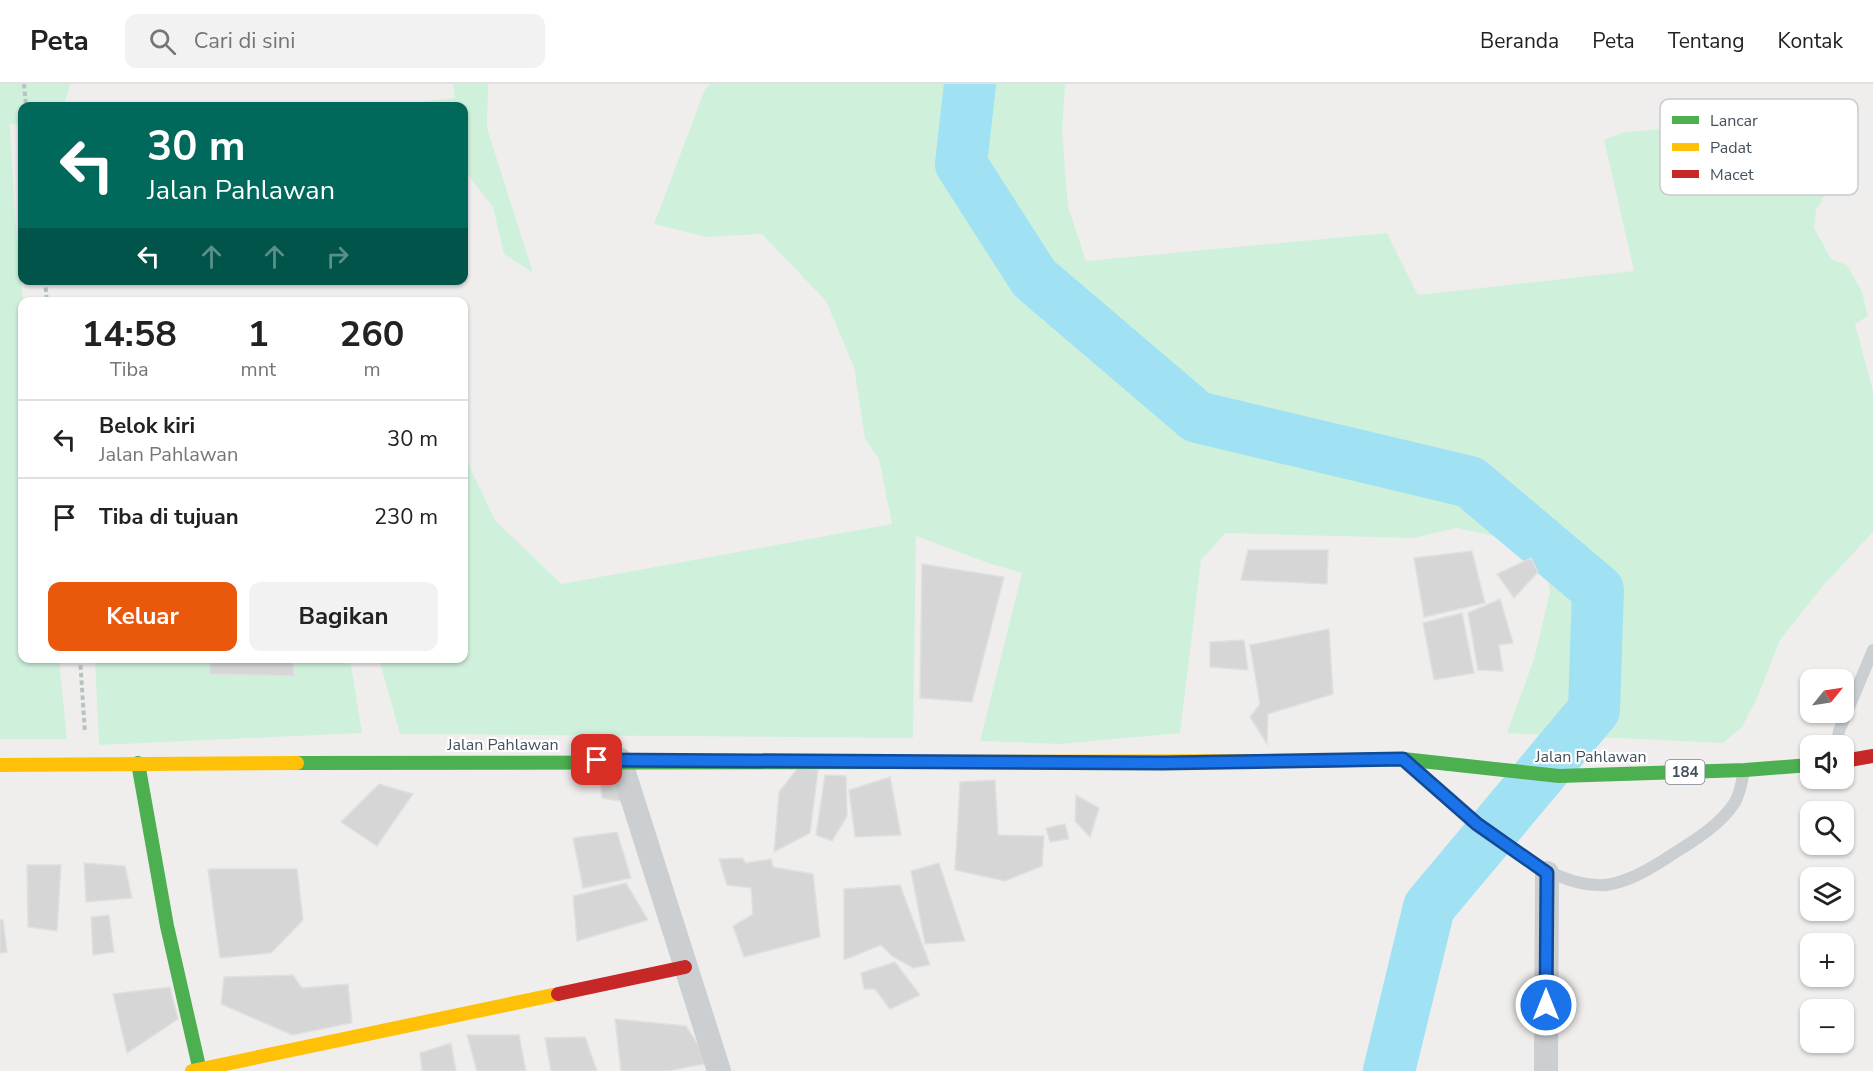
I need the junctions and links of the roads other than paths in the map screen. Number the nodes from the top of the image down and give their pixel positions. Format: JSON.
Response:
{"nodes":[{"id":1,"x":1873,"y":650,"type":"edge"},
{"id":2,"x":1839,"y":735,"type":"edge"},
{"id":3,"x":1873,"y":756,"type":"edge"},
{"id":4,"x":1403,"y":759,"type":"junction"},
{"id":5,"x":1854,"y":759,"type":"edge"},
{"id":6,"x":620,"y":760,"type":"junction"},
{"id":7,"x":138,"y":763,"type":"junction"},
{"id":8,"x":0,"y":765,"type":"edge"},
{"id":9,"x":1800,"y":766,"type":"edge"},
{"id":10,"x":1745,"y":770,"type":"junction"},
{"id":11,"x":1547,"y":873,"type":"junction"},
{"id":12,"x":685,"y":968,"type":"junction"},
{"id":13,"x":197,"y":1070,"type":"edge"},
{"id":14,"x":719,"y":1071,"type":"edge"},
{"id":15,"x":1546,"y":1071,"type":"edge"}],
"edges":[{"from":1,"to":2,"type":"lane"},
{"from":3,"to":5,"type":"main road"},
{"from":4,"to":6,"type":"main road","name":"Jalan Pahlawan","number":"184"},
{"from":4,"to":10,"type":"main road","name":"Jalan Pahlawan","number":"184"},
{"from":4,"to":11,"type":"lane"},
{"from":6,"to":7,"type":"main road","name":"Jalan Pahlawan","number":"184"},
{"from":6,"to":12,"type":"street"},
{"from":7,"to":8,"type":"main road","name":"Jalan Pahlawan","number":"184"},
{"from":7,"to":13,"type":"main road"},
{"from":9,"to":10,"type":"main road","name":"Jalan Pahlawan","number":"184"},
{"from":10,"to":11,"type":"lane"},
{"from":11,"to":15,"type":"street"},
{"from":12,"to":13,"type":"main road"},
{"from":12,"to":14,"type":"street"}]}
